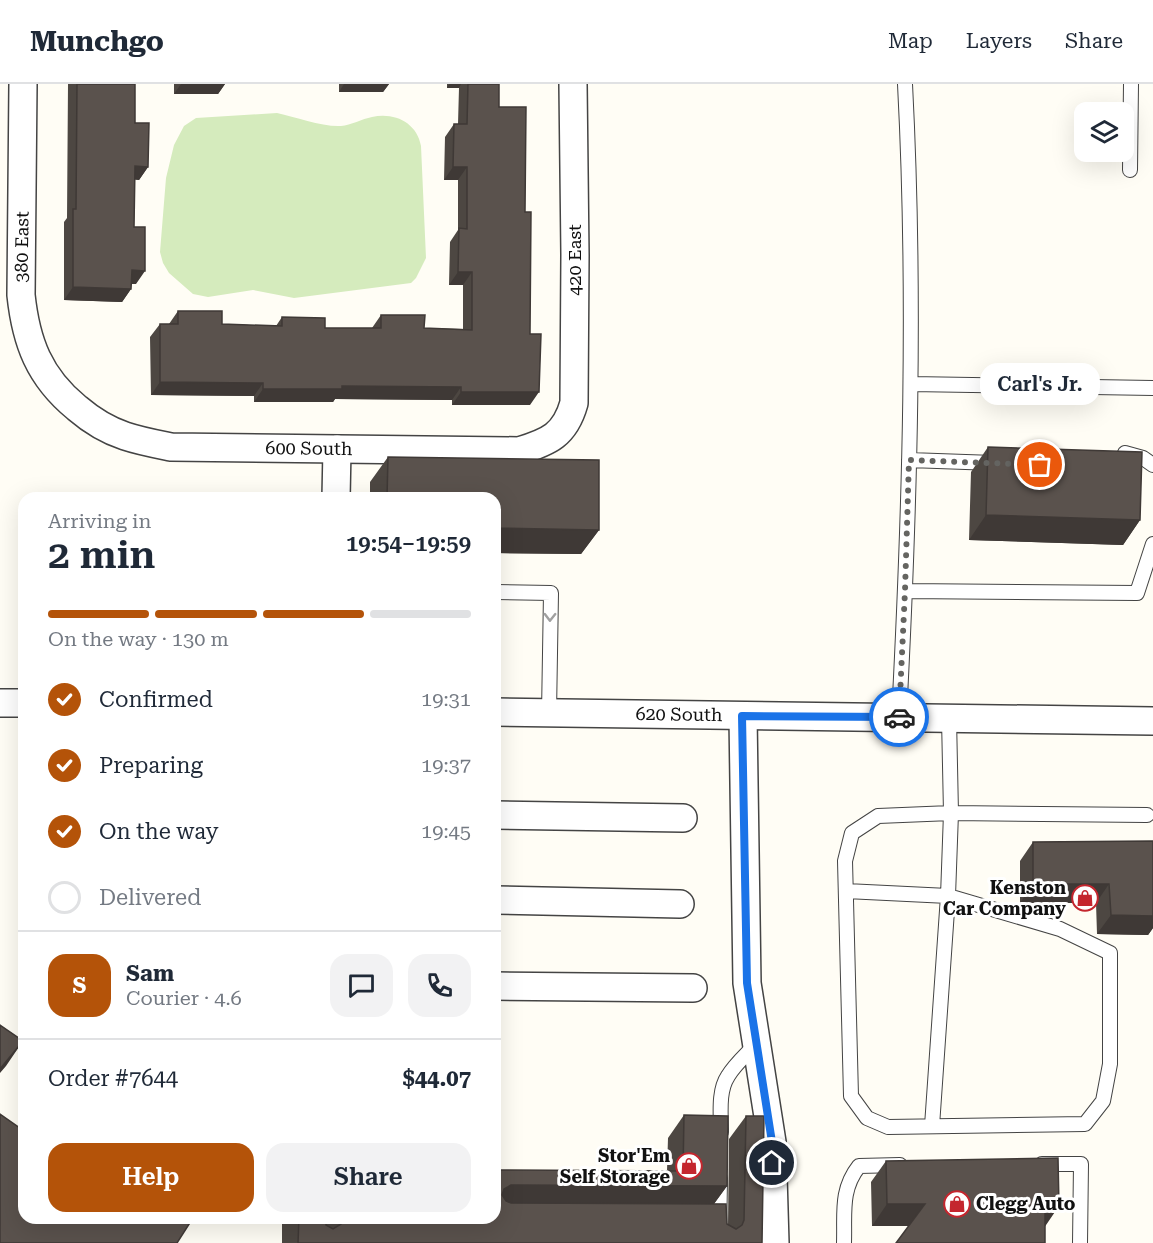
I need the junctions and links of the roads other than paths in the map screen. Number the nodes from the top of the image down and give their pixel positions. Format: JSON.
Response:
{"nodes":[{"id":1,"x":23,"y":84,"type":"edge"},
{"id":2,"x":573,"y":84,"type":"edge"},
{"id":3,"x":905,"y":84,"type":"edge"},
{"id":4,"x":1131,"y":84,"type":"edge"},
{"id":5,"x":1130,"y":170,"type":"dead end"},
{"id":6,"x":910,"y":384,"type":"junction"},
{"id":7,"x":1153,"y":388,"type":"edge"},
{"id":8,"x":65,"y":399,"type":"joint"},
{"id":9,"x":560,"y":432,"type":"joint"},
{"id":10,"x":337,"y":449,"type":"junction"},
{"id":11,"x":1115,"y":453,"type":"edge"},
{"id":12,"x":909,"y":460,"type":"junction"},
{"id":13,"x":1004,"y":464,"type":"edge"},
{"id":14,"x":1153,"y":465,"type":"edge"},
{"id":15,"x":336,"y":492,"type":"edge"},
{"id":16,"x":1153,"y":544,"type":"edge"},
{"id":17,"x":905,"y":591,"type":"junction"},
{"id":18,"x":501,"y":592,"type":"edge"},
{"id":19,"x":0,"y":703,"type":"edge"},
{"id":20,"x":18,"y":704,"type":"edge"},
{"id":21,"x":501,"y":712,"type":"edge"},
{"id":22,"x":549,"y":713,"type":"junction"},
{"id":23,"x":742,"y":716,"type":"junction"},
{"id":24,"x":899,"y":717,"type":"junction"},
{"id":25,"x":949,"y":718,"type":"junction"},
{"id":26,"x":1153,"y":721,"type":"edge"},
{"id":27,"x":951,"y":813,"type":"junction"},
{"id":28,"x":1147,"y":814,"type":"dead end"},
{"id":29,"x":501,"y":815,"type":"edge"},
{"id":30,"x":683,"y":818,"type":"dead end"},
{"id":31,"x":846,"y":891,"type":"junction"},
{"id":32,"x":948,"y":896,"type":"junction"},
{"id":33,"x":501,"y":900,"type":"edge"},
{"id":34,"x":680,"y":904,"type":"dead end"},
{"id":35,"x":501,"y":986,"type":"edge"},
{"id":36,"x":693,"y":988,"type":"dead end"},
{"id":37,"x":756,"y":1044,"type":"junction"},
{"id":38,"x":932,"y":1126,"type":"junction"},
{"id":39,"x":1024,"y":1164,"type":"edge"},
{"id":40,"x":910,"y":1165,"type":"edge"},
{"id":41,"x":719,"y":1243,"type":"edge"},
{"id":42,"x":775,"y":1243,"type":"edge"},
{"id":43,"x":844,"y":1243,"type":"edge"},
{"id":44,"x":1080,"y":1243,"type":"edge"}],
"edges":[{"from":1,"to":8,"type":"street","name":"380 East"},
{"from":2,"to":9,"type":"street","name":"420 East"},
{"from":3,"to":6,"type":"lane"},
{"from":4,"to":5,"type":"lane"},
{"from":6,"to":7,"type":"lane"},
{"from":6,"to":12,"type":"lane"},
{"from":8,"to":10,"type":"street","name":"600 South"},
{"from":9,"to":10,"type":"street","name":"600 South"},
{"from":10,"to":15,"type":"street"},
{"from":11,"to":14,"type":"lane"},
{"from":12,"to":13,"type":"lane"},
{"from":12,"to":17,"type":"lane"},
{"from":16,"to":17,"type":"lane"},
{"from":17,"to":24,"type":"lane"},
{"from":18,"to":22,"type":"lane","one_way":true},
{"from":19,"to":20,"type":"street"},
{"from":21,"to":22,"type":"street","name":"620 South"},
{"from":22,"to":23,"type":"street","name":"620 South"},
{"from":23,"to":24,"type":"street","name":"620 South"},
{"from":23,"to":37,"type":"street"},
{"from":24,"to":25,"type":"street","name":"620 South"},
{"from":25,"to":26,"type":"street","name":"620 South"},
{"from":25,"to":27,"type":"lane"},
{"from":27,"to":28,"type":"lane"},
{"from":27,"to":31,"type":"lane"},
{"from":27,"to":32,"type":"lane"},
{"from":29,"to":30,"type":"street"},
{"from":31,"to":32,"type":"lane"},
{"from":31,"to":38,"type":"lane"},
{"from":32,"to":38,"type":"lane"},
{"from":32,"to":38,"type":"lane"},
{"from":33,"to":34,"type":"street"},
{"from":35,"to":36,"type":"street"},
{"from":37,"to":41,"type":"lane"},
{"from":37,"to":42,"type":"street"},
{"from":39,"to":44,"type":"lane"},
{"from":40,"to":43,"type":"lane"}]}
